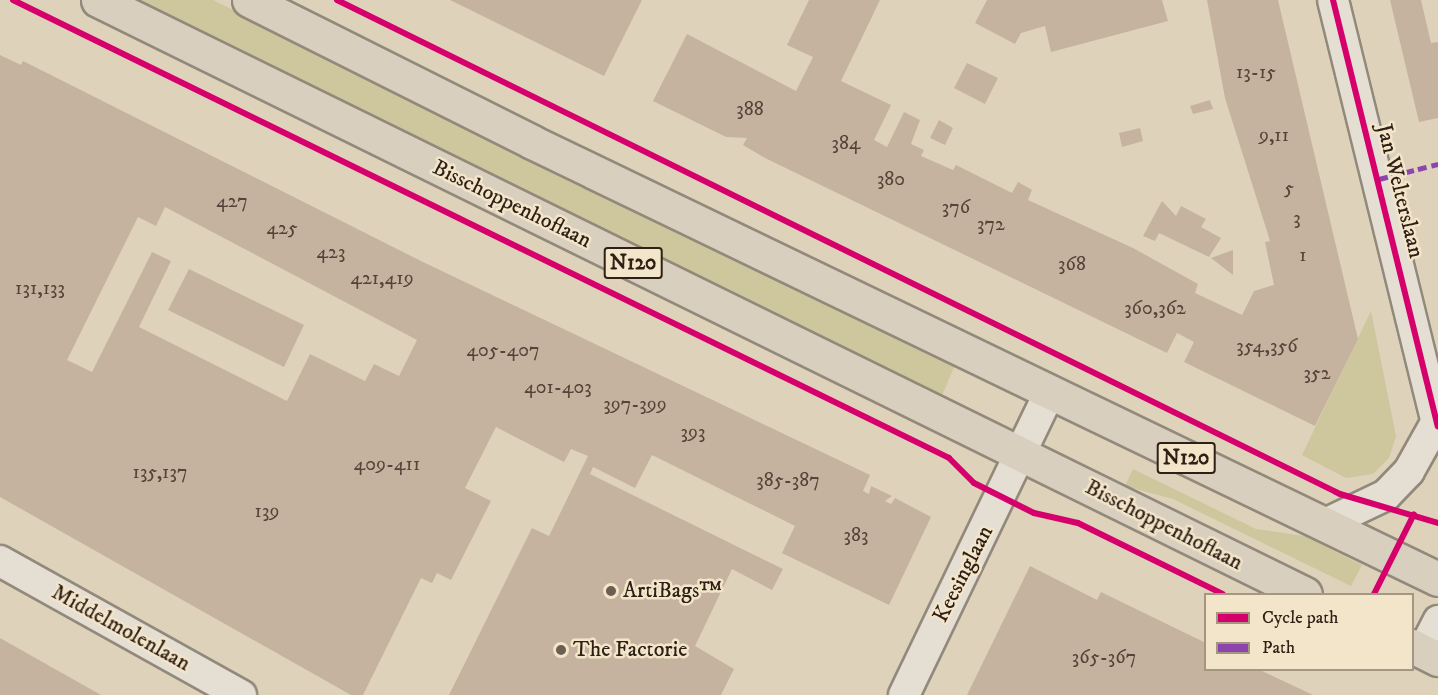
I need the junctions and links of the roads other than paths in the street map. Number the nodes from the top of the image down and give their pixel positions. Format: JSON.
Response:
{"nodes":[{"id":1,"x":98,"y":0,"type":"edge"},
{"id":2,"x":249,"y":0,"type":"edge"},
{"id":3,"x":1333,"y":0,"type":"edge"},
{"id":4,"x":1050,"y":391,"type":"junction"},
{"id":5,"x":1437,"y":423,"type":"edge"},
{"id":6,"x":1023,"y":454,"type":"junction"},
{"id":7,"x":1323,"y":525,"type":"junction"},
{"id":8,"x":0,"y":561,"type":"edge"},
{"id":9,"x":1438,"y":579,"type":"edge"},
{"id":10,"x":1303,"y":593,"type":"edge"},
{"id":11,"x":1438,"y":621,"type":"edge"},
{"id":12,"x":1424,"y":652,"type":"edge"},
{"id":13,"x":241,"y":695,"type":"edge"},
{"id":14,"x":904,"y":695,"type":"edge"}],
"edges":[{"from":1,"to":6,"type":"main road","name":"Bisschoppenhoflaan","number":"N120"},
{"from":2,"to":4,"type":"main road","number":"N120"},
{"from":3,"to":5,"type":"street","name":"Jan Welterslaan"},
{"from":4,"to":6,"type":"street"},
{"from":4,"to":7,"type":"main road","number":"N120"},
{"from":5,"to":7,"type":"street","name":"Jan Welterslaan"},
{"from":6,"to":10,"type":"main road","name":"Bisschoppenhoflaan","number":"N120"},
{"from":6,"to":14,"type":"street","name":"Keesinglaan"},
{"from":7,"to":9,"type":"main road","number":"N120"},
{"from":8,"to":13,"type":"street","name":"Middelmolenlaan"},
{"from":11,"to":12,"type":"street"}]}
